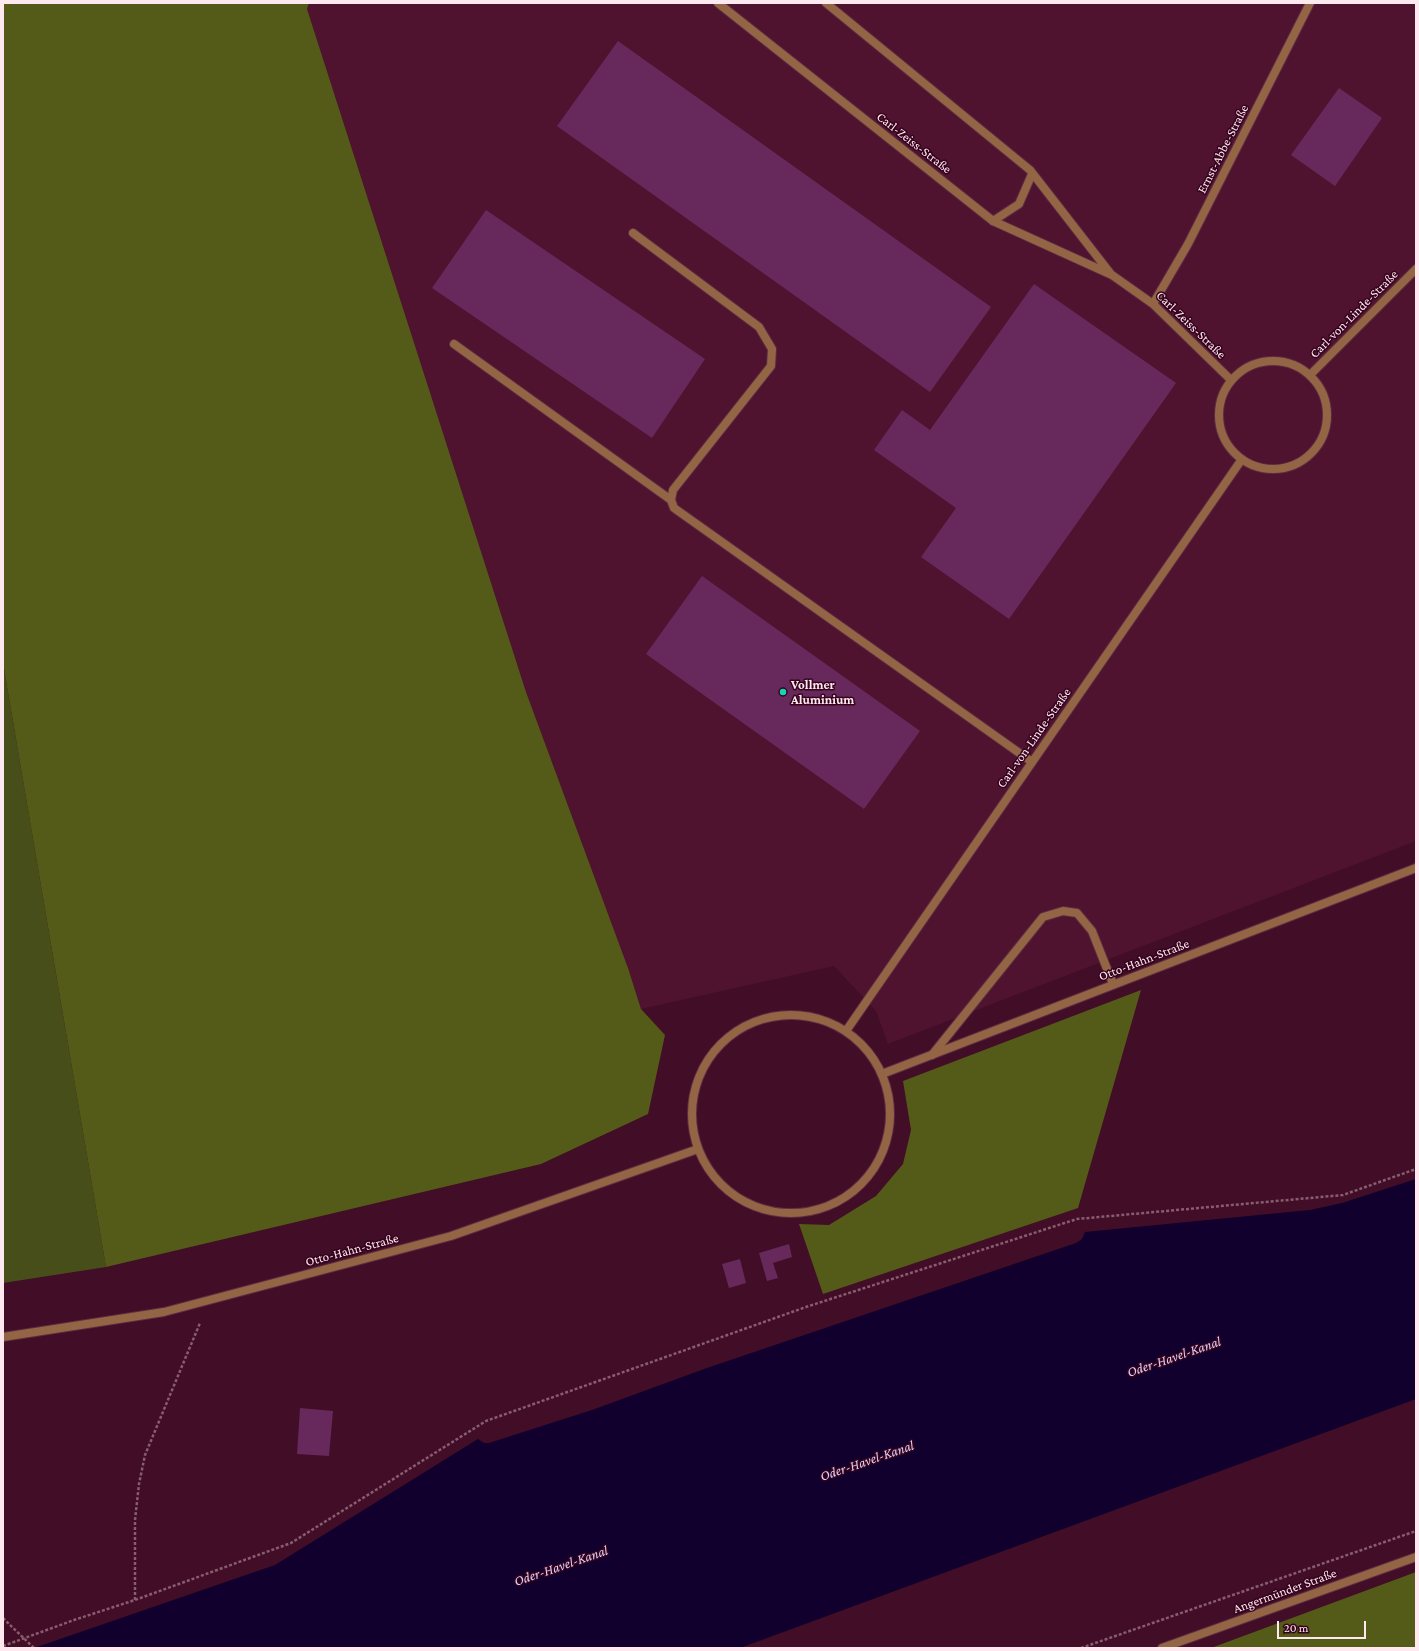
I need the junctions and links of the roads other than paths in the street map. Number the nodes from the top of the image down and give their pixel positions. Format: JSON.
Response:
{"nodes":[{"id":1,"x":718,"y":3,"type":"edge"},
{"id":2,"x":826,"y":3,"type":"edge"},
{"id":3,"x":1310,"y":3,"type":"edge"},
{"id":4,"x":1032,"y":174,"type":"junction"},
{"id":5,"x":992,"y":221,"type":"junction"},
{"id":6,"x":633,"y":233,"type":"dead end"},
{"id":7,"x":1416,"y":269,"type":"edge"},
{"id":8,"x":1112,"y":275,"type":"junction"},
{"id":9,"x":1154,"y":304,"type":"junction"},
{"id":10,"x":454,"y":344,"type":"dead end"},
{"id":11,"x":1310,"y":375,"type":"junction"},
{"id":12,"x":1231,"y":380,"type":"junction"},
{"id":13,"x":1242,"y":459,"type":"junction"},
{"id":14,"x":671,"y":500,"type":"junction"},
{"id":15,"x":1032,"y":762,"type":"junction"},
{"id":16,"x":1416,"y":868,"type":"edge"},
{"id":17,"x":1113,"y":984,"type":"junction"},
{"id":18,"x":846,"y":1031,"type":"junction"},
{"id":19,"x":932,"y":1055,"type":"junction"},
{"id":20,"x":882,"y":1074,"type":"junction"},
{"id":21,"x":698,"y":1149,"type":"junction"},
{"id":22,"x":3,"y":1337,"type":"edge"},
{"id":23,"x":1416,"y":1557,"type":"edge"},
{"id":24,"x":1162,"y":1648,"type":"edge"}],
"edges":[{"from":1,"to":5,"type":"street","name":"Carl-Zeiss-Straße"},
{"from":2,"to":4,"type":"street","name":"Carl-Zeiss-Straße"},
{"from":3,"to":9,"type":"street","name":"Ernst-Abbe-Straße"},
{"from":4,"to":5,"type":"street"},
{"from":4,"to":8,"type":"street","name":"Carl-Zeiss-Straße"},
{"from":5,"to":8,"type":"street","name":"Carl-Zeiss-Straße"},
{"from":6,"to":14,"type":"street"},
{"from":7,"to":11,"type":"street","name":"Carl-von-Linde-Straße"},
{"from":8,"to":9,"type":"street","name":"Carl-Zeiss-Straße"},
{"from":9,"to":12,"type":"street","name":"Carl-Zeiss-Straße"},
{"from":10,"to":14,"type":"street"},
{"from":11,"to":12,"type":"street","name":"Carl-von-Linde-Straße"},
{"from":11,"to":13,"type":"street","name":"Carl-von-Linde-Straße"},
{"from":12,"to":13,"type":"street","name":"Carl-von-Linde-Straße"},
{"from":13,"to":15,"type":"street","name":"Carl-von-Linde-Straße"},
{"from":14,"to":15,"type":"street"},
{"from":15,"to":18,"type":"street","name":"Carl-von-Linde-Straße"},
{"from":16,"to":17,"type":"street","name":"Otto-Hahn-Straße"},
{"from":17,"to":19,"type":"street","name":"Otto-Hahn-Straße"},
{"from":17,"to":19,"type":"street"},
{"from":18,"to":20,"type":"street"},
{"from":18,"to":21,"type":"street"},
{"from":19,"to":20,"type":"street","name":"Otto-Hahn-Straße"},
{"from":20,"to":21,"type":"street"},
{"from":21,"to":22,"type":"street","name":"Otto-Hahn-Straße"},
{"from":23,"to":24,"type":"street","name":"Angermünder Straße"}]}
